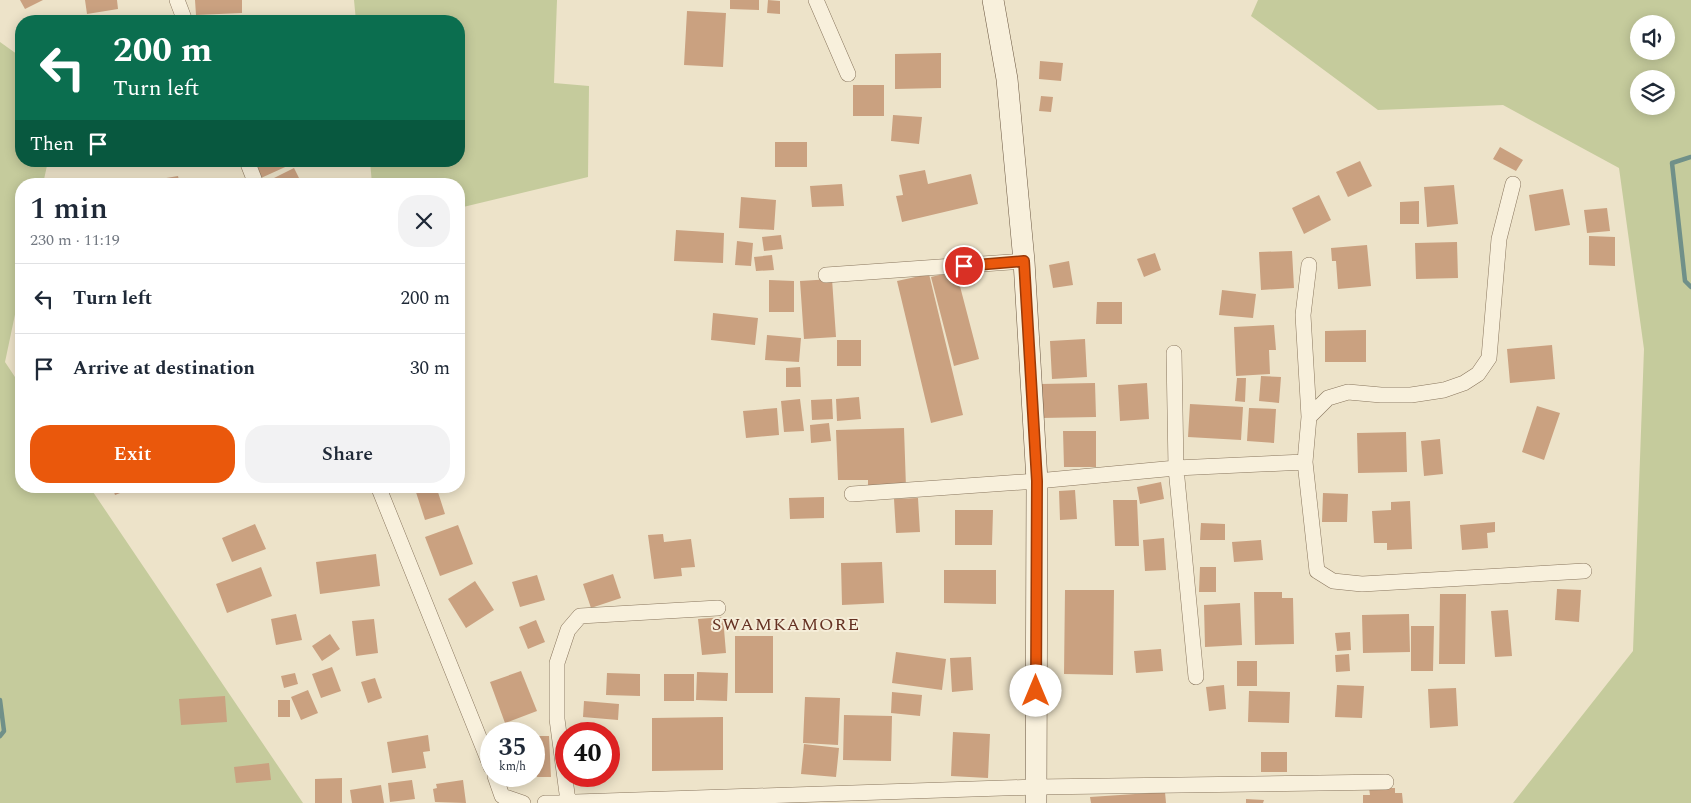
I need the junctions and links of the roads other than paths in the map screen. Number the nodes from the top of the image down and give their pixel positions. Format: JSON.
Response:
{"nodes":[{"id":1,"x":177,"y":0,"type":"edge"},
{"id":2,"x":816,"y":0,"type":"edge"},
{"id":3,"x":993,"y":0,"type":"edge"},
{"id":4,"x":183,"y":15,"type":"edge"},
{"id":5,"x":848,"y":74,"type":"dead end"},
{"id":6,"x":1513,"y":184,"type":"dead end"},
{"id":7,"x":1024,"y":261,"type":"junction"},
{"id":8,"x":1309,"y":266,"type":"dead end"},
{"id":9,"x":826,"y":275,"type":"dead end"},
{"id":10,"x":1174,"y":353,"type":"dead end"},
{"id":11,"x":1309,"y":417,"type":"junction"},
{"id":12,"x":1304,"y":462,"type":"junction"},
{"id":13,"x":1176,"y":468,"type":"junction"},
{"id":14,"x":1037,"y":481,"type":"junction"},
{"id":15,"x":381,"y":493,"type":"edge"},
{"id":16,"x":852,"y":494,"type":"dead end"},
{"id":17,"x":1584,"y":571,"type":"dead end"},
{"id":18,"x":718,"y":608,"type":"dead end"},
{"id":19,"x":1196,"y":678,"type":"dead end"},
{"id":20,"x":480,"y":740,"type":"edge"},
{"id":21,"x":1386,"y":782,"type":"dead end"},
{"id":22,"x":499,"y":787,"type":"edge"},
{"id":23,"x":1036,"y":795,"type":"edge"},
{"id":24,"x":568,"y":801,"type":"junction"},
{"id":25,"x":523,"y":803,"type":"edge"},
{"id":26,"x":545,"y":803,"type":"edge"}],
"edges":[{"from":1,"to":4,"type":"street"},
{"from":2,"to":5,"type":"street"},
{"from":3,"to":7,"type":"street"},
{"from":6,"to":11,"type":"street"},
{"from":7,"to":9,"type":"street"},
{"from":7,"to":14,"type":"street"},
{"from":8,"to":11,"type":"street"},
{"from":10,"to":13,"type":"street"},
{"from":11,"to":12,"type":"street"},
{"from":12,"to":13,"type":"street"},
{"from":12,"to":17,"type":"street"},
{"from":13,"to":14,"type":"street"},
{"from":13,"to":19,"type":"street"},
{"from":14,"to":16,"type":"street"},
{"from":14,"to":23,"type":"street"},
{"from":15,"to":20,"type":"street"},
{"from":18,"to":24,"type":"street"},
{"from":21,"to":23,"type":"street"},
{"from":22,"to":25,"type":"street"},
{"from":23,"to":24,"type":"street"},
{"from":24,"to":26,"type":"street"}]}
